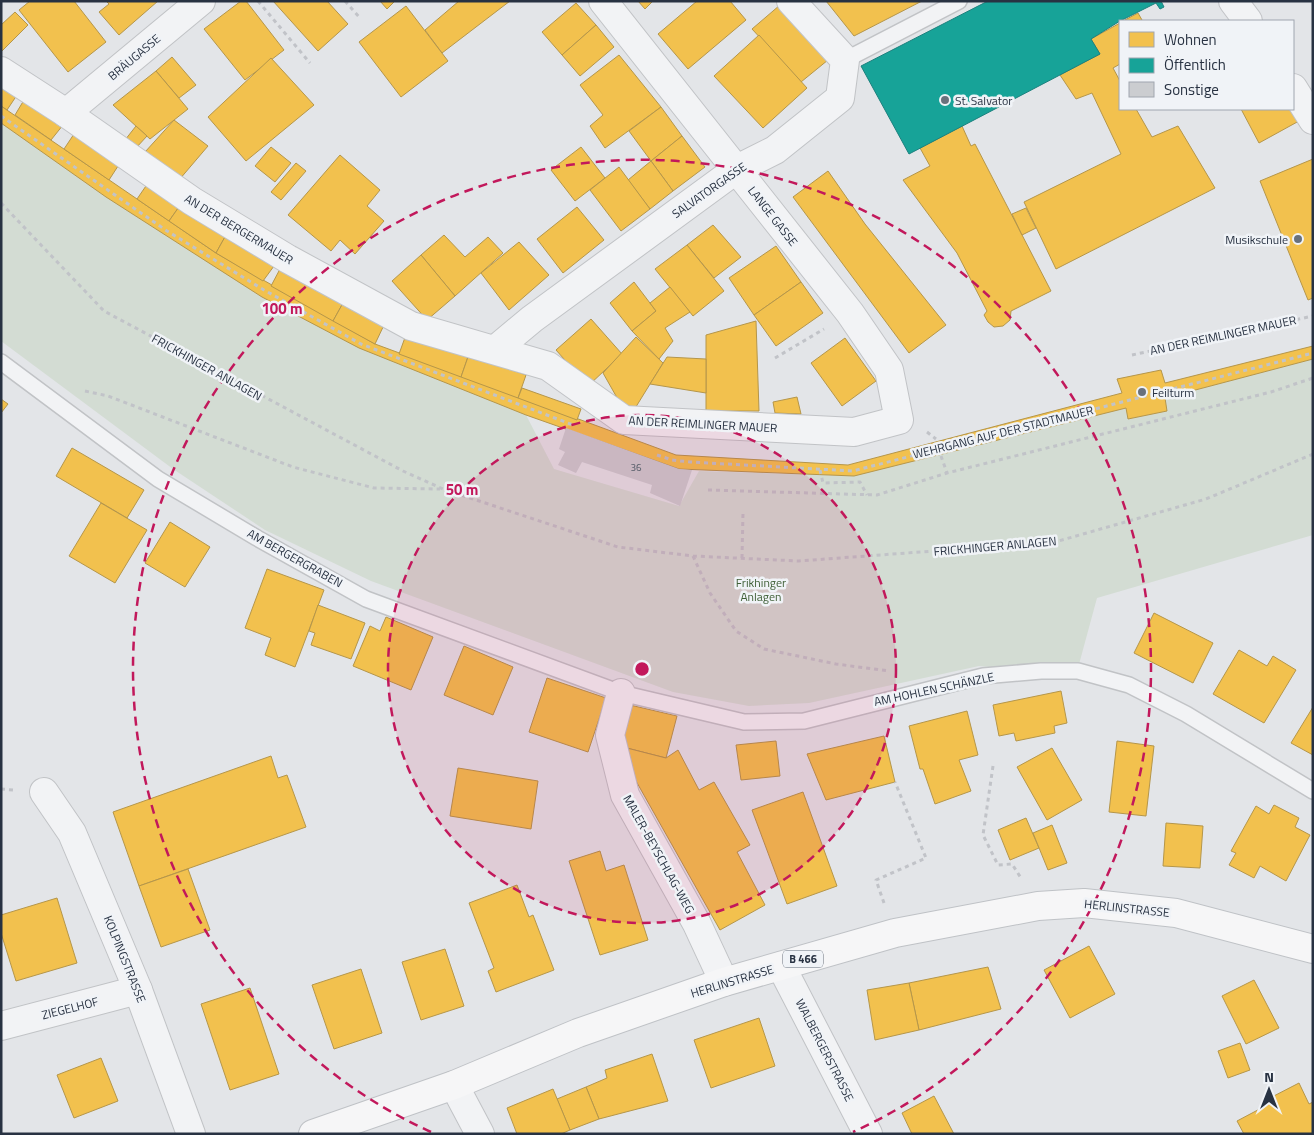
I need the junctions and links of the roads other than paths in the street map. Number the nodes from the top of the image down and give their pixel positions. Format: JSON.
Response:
{"nodes":[{"id":1,"x":201,"y":1,"type":"edge"},
{"id":2,"x":603,"y":1,"type":"edge"},
{"id":3,"x":791,"y":1,"type":"edge"},
{"id":4,"x":959,"y":1,"type":"edge"},
{"id":5,"x":1233,"y":1,"type":"edge"},
{"id":6,"x":1247,"y":20,"type":"edge"},
{"id":7,"x":845,"y":60,"type":"junction"},
{"id":8,"x":1,"y":71,"type":"edge"},
{"id":9,"x":1294,"y":90,"type":"edge"},
{"id":10,"x":66,"y":113,"type":"junction"},
{"id":11,"x":1312,"y":117,"type":"edge"},
{"id":12,"x":737,"y":169,"type":"junction"},
{"id":13,"x":496,"y":349,"type":"junction"},
{"id":14,"x":1,"y":362,"type":"edge"},
{"id":15,"x":898,"y":420,"type":"joint"},
{"id":16,"x":621,"y":693,"type":"junction"},
{"id":17,"x":1313,"y":791,"type":"edge"},
{"id":18,"x":44,"y":792,"type":"dead end"},
{"id":19,"x":1313,"y":949,"type":"edge"},
{"id":20,"x":781,"y":966,"type":"junction"},
{"id":21,"x":724,"y":982,"type":"junction"},
{"id":22,"x":138,"y":990,"type":"junction"},
{"id":23,"x":1,"y":1026,"type":"edge"},
{"id":24,"x":454,"y":1085,"type":"junction"},
{"id":25,"x":191,"y":1134,"type":"edge"},
{"id":26,"x":313,"y":1134,"type":"edge"},
{"id":27,"x":480,"y":1134,"type":"edge"},
{"id":28,"x":868,"y":1134,"type":"edge"}],
"edges":[{"from":1,"to":10,"type":"street","name":"BRÄUGASSE"},
{"from":2,"to":12,"type":"street","name":"LANGE GASSE"},
{"from":3,"to":7,"type":"street"},
{"from":4,"to":7,"type":"lane"},
{"from":5,"to":6,"type":"street"},
{"from":7,"to":12,"type":"street","name":"SALVATORGASSE"},
{"from":8,"to":10,"type":"street","name":"AN DER BERGERMAUER"},
{"from":9,"to":11,"type":"street"},
{"from":10,"to":13,"type":"street","name":"AN DER BERGERMAUER"},
{"from":12,"to":13,"type":"street","name":"SALVATORGASSE"},
{"from":12,"to":15,"type":"street","name":"LANGE GASSE"},
{"from":13,"to":15,"type":"street","name":"AN DER REIMLINGER MAUER"},
{"from":14,"to":16,"type":"lane","name":"AM BERGERGRABEN"},
{"from":16,"to":17,"type":"lane","name":"AM HOHLEN SCHÄNZLE"},
{"from":16,"to":21,"type":"street","name":"MALER-BEYSCHLAG-WEG"},
{"from":18,"to":22,"type":"street","name":"KOLPINGSTRASSE"},
{"from":19,"to":20,"type":"main road","name":"HERLINSTRASSE","number":"B 466"},
{"from":20,"to":21,"type":"main road","name":"HERLINSTRASSE","number":"B 466"},
{"from":20,"to":28,"type":"street","name":"WALBERGERSTRASSE"},
{"from":21,"to":24,"type":"main road","name":"HERLINSTRASSE","number":"B 466"},
{"from":22,"to":23,"type":"street","name":"ZIEGELHOF"},
{"from":22,"to":25,"type":"street","name":"KOLPINGSTRASSE"},
{"from":24,"to":26,"type":"main road","name":"HERLINSTRASSE","number":"B 466"},
{"from":24,"to":27,"type":"street"}]}
